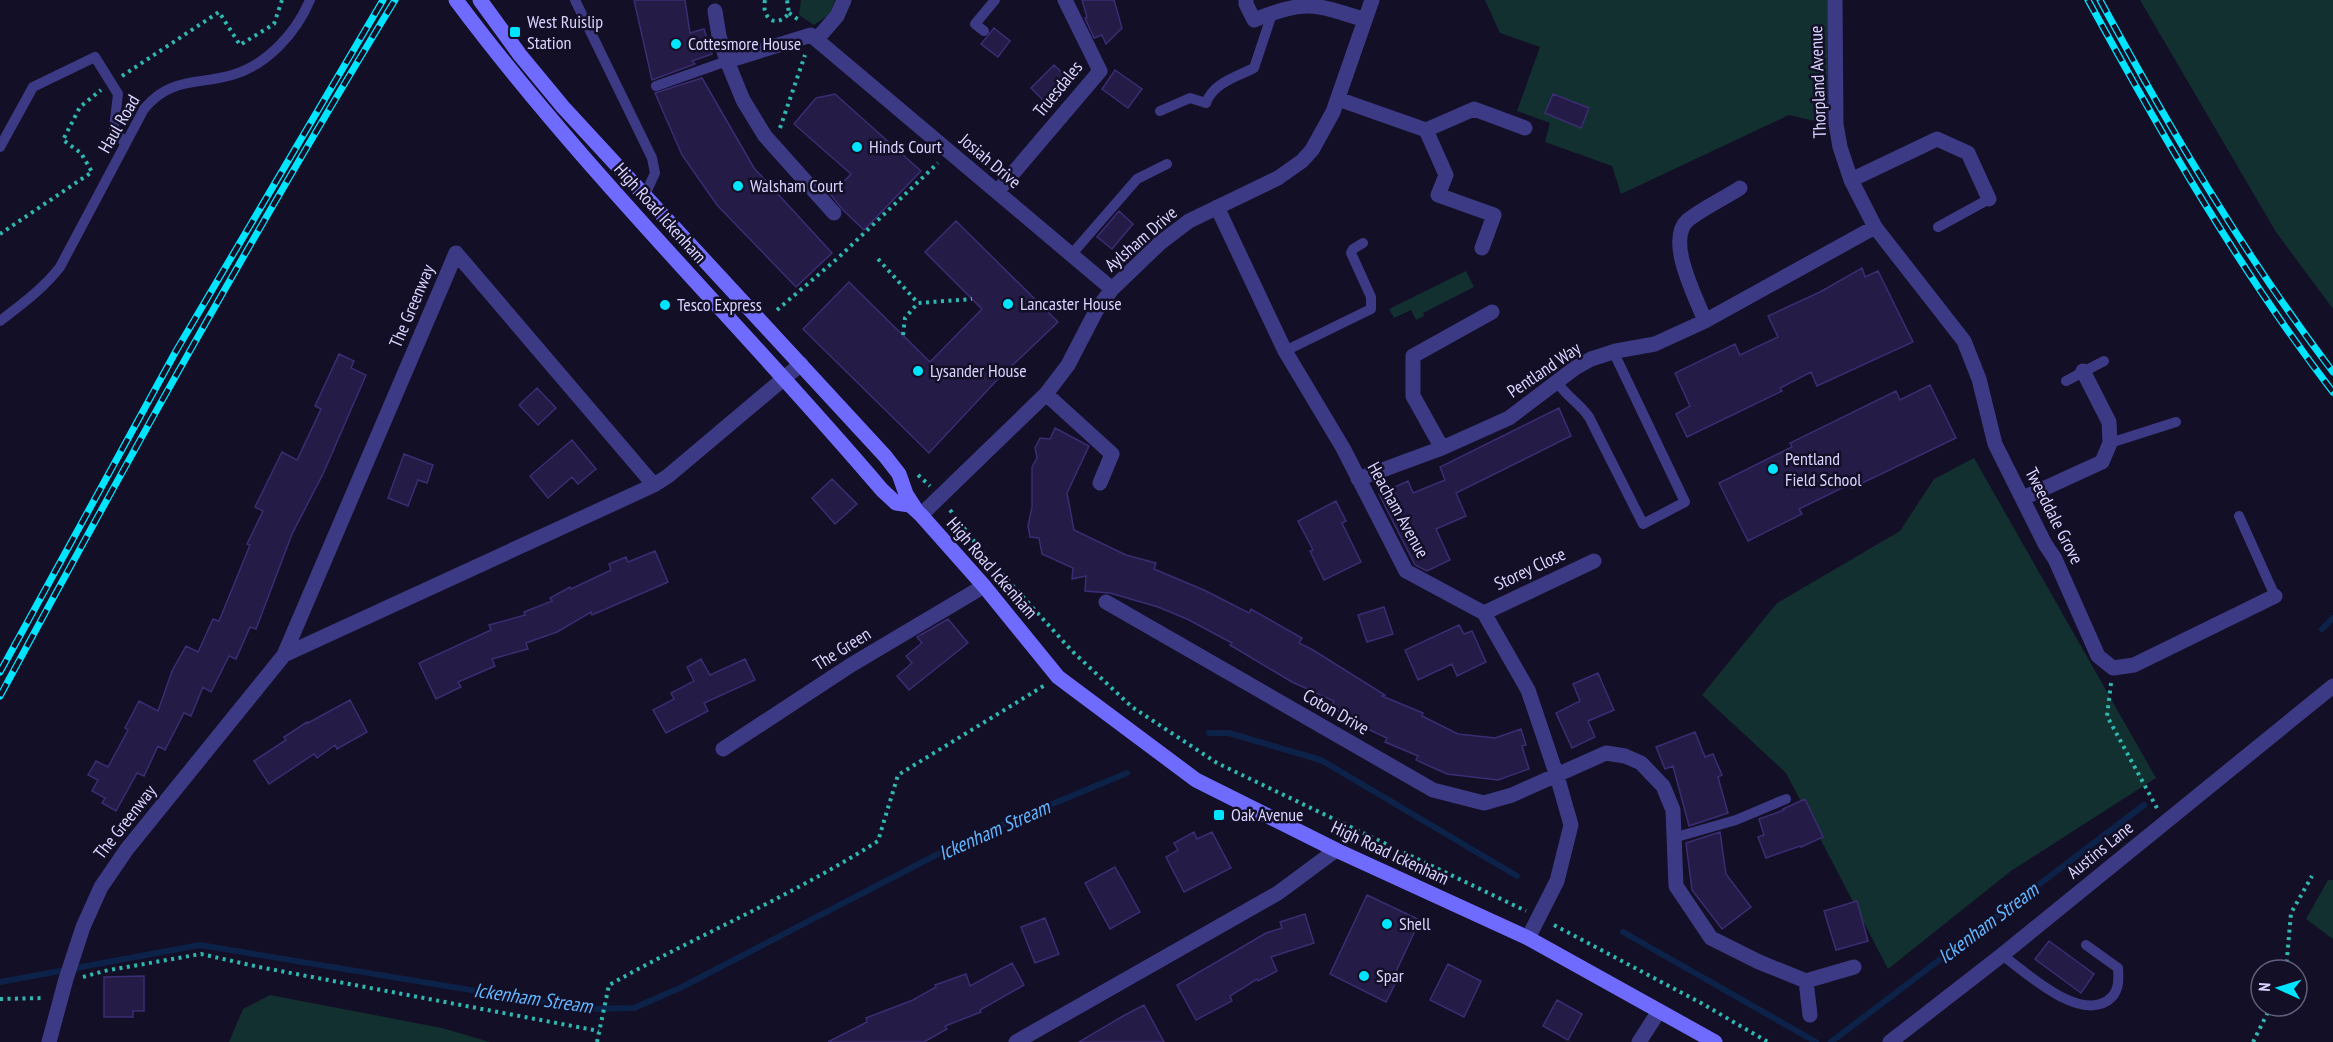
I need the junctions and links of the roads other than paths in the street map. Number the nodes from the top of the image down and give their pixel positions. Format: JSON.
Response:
{"nodes":[{"id":1,"x":310,"y":0,"type":"edge"},
{"id":2,"x":456,"y":0,"type":"edge"},
{"id":3,"x":480,"y":0,"type":"edge"},
{"id":4,"x":575,"y":0,"type":"edge"},
{"id":5,"x":844,"y":0,"type":"edge"},
{"id":6,"x":994,"y":0,"type":"edge"},
{"id":7,"x":1065,"y":0,"type":"edge"},
{"id":8,"x":1246,"y":0,"type":"edge"},
{"id":9,"x":1372,"y":0,"type":"edge"},
{"id":10,"x":1835,"y":0,"type":"edge"},
{"id":11,"x":1270,"y":6,"type":"edge"},
{"id":12,"x":715,"y":11,"type":"dead end"},
{"id":13,"x":1365,"y":20,"type":"junction"},
{"id":14,"x":984,"y":31,"type":"dead end"},
{"id":15,"x":814,"y":37,"type":"junction"},
{"id":16,"x":727,"y":61,"type":"junction"},
{"id":17,"x":656,"y":86,"type":"dead end"},
{"id":18,"x":1338,"y":99,"type":"junction"},
{"id":19,"x":1160,"y":111,"type":"dead end"},
{"id":20,"x":1526,"y":128,"type":"dead end"},
{"id":21,"x":1426,"y":130,"type":"junction"},
{"id":22,"x":125,"y":144,"type":"junction"},
{"id":23,"x":0,"y":147,"type":"edge"},
{"id":24,"x":1167,"y":164,"type":"dead end"},
{"id":25,"x":1851,"y":180,"type":"junction"},
{"id":26,"x":1740,"y":188,"type":"dead end"},
{"id":27,"x":997,"y":192,"type":"junction"},
{"id":28,"x":644,"y":197,"type":"junction"},
{"id":29,"x":1989,"y":199,"type":"joint"},
{"id":30,"x":1217,"y":207,"type":"junction"},
{"id":31,"x":834,"y":213,"type":"dead end"},
{"id":32,"x":1875,"y":227,"type":"junction"},
{"id":33,"x":1938,"y":227,"type":"dead end"},
{"id":34,"x":1363,"y":243,"type":"dead end"},
{"id":35,"x":1482,"y":248,"type":"dead end"},
{"id":36,"x":1071,"y":255,"type":"junction"},
{"id":37,"x":1112,"y":289,"type":"junction"},
{"id":38,"x":1492,"y":312,"type":"dead end"},
{"id":39,"x":0,"y":321,"type":"edge"},
{"id":40,"x":1705,"y":321,"type":"junction"},
{"id":41,"x":1285,"y":351,"type":"junction"},
{"id":42,"x":1613,"y":351,"type":"junction"},
{"id":43,"x":2104,"y":361,"type":"dead end"},
{"id":44,"x":801,"y":364,"type":"junction"},
{"id":45,"x":2083,"y":371,"type":"junction"},
{"id":46,"x":785,"y":378,"type":"junction"},
{"id":47,"x":2066,"y":381,"type":"dead end"},
{"id":48,"x":1557,"y":382,"type":"junction"},
{"id":49,"x":1046,"y":394,"type":"junction"},
{"id":50,"x":2176,"y":422,"type":"dead end"},
{"id":51,"x":2110,"y":442,"type":"junction"},
{"id":52,"x":1442,"y":448,"type":"junction"},
{"id":53,"x":1359,"y":479,"type":"junction"},
{"id":54,"x":1100,"y":483,"type":"dead end"},
{"id":55,"x":654,"y":485,"type":"junction"},
{"id":56,"x":2023,"y":498,"type":"junction"},
{"id":57,"x":921,"y":515,"type":"junction"},
{"id":58,"x":2239,"y":516,"type":"dead end"},
{"id":59,"x":1594,"y":561,"type":"dead end"},
{"id":60,"x":984,"y":586,"type":"junction"},
{"id":61,"x":2275,"y":596,"type":"joint"},
{"id":62,"x":1106,"y":602,"type":"dead end"},
{"id":63,"x":1484,"y":613,"type":"junction"},
{"id":64,"x":284,"y":655,"type":"junction"},
{"id":65,"x":2333,"y":686,"type":"edge"},
{"id":66,"x":723,"y":749,"type":"dead end"},
{"id":67,"x":1557,"y":776,"type":"junction"},
{"id":68,"x":1786,"y":799,"type":"dead end"},
{"id":69,"x":1673,"y":838,"type":"junction"},
{"id":70,"x":1336,"y":850,"type":"junction"},
{"id":71,"x":1528,"y":938,"type":"junction"},
{"id":72,"x":2086,"y":945,"type":"dead end"},
{"id":73,"x":2002,"y":955,"type":"junction"},
{"id":74,"x":1854,"y":967,"type":"dead end"},
{"id":75,"x":1806,"y":981,"type":"junction"},
{"id":76,"x":1659,"y":1011,"type":"junction"},
{"id":77,"x":1810,"y":1015,"type":"dead end"},
{"id":78,"x":50,"y":1042,"type":"edge"},
{"id":79,"x":1016,"y":1042,"type":"edge"},
{"id":80,"x":1639,"y":1042,"type":"edge"},
{"id":81,"x":1715,"y":1042,"type":"edge"},
{"id":82,"x":1890,"y":1042,"type":"edge"}],
"edges":[{"from":1,"to":22,"type":"lane","name":"Haul Road"},
{"from":2,"to":46,"type":"main road","name":"High Road Ickenham"},
{"from":3,"to":28,"type":"main road","name":"High Road Ickenham"},
{"from":4,"to":28,"type":"lane"},
{"from":5,"to":15,"type":"street"},
{"from":6,"to":14,"type":"lane"},
{"from":7,"to":27,"type":"street","name":"Truesdales"},
{"from":8,"to":11,"type":"street"},
{"from":9,"to":13,"type":"street","name":"Aylsham Drive"},
{"from":10,"to":25,"type":"street","name":"Thorpland Avenue"},
{"from":11,"to":13,"type":"street"},
{"from":11,"to":19,"type":"lane"},
{"from":12,"to":16,"type":"street"},
{"from":13,"to":18,"type":"street","name":"Aylsham Drive"},
{"from":15,"to":16,"type":"street"},
{"from":15,"to":27,"type":"street","name":"Josiah Drive"},
{"from":16,"to":17,"type":"lane"},
{"from":16,"to":31,"type":"street"},
{"from":18,"to":21,"type":"street"},
{"from":18,"to":30,"type":"street","name":"Aylsham Drive"},
{"from":20,"to":21,"type":"street"},
{"from":21,"to":35,"type":"street"},
{"from":22,"to":23,"type":"lane"},
{"from":22,"to":39,"type":"lane","name":"Haul Road"},
{"from":24,"to":36,"type":"lane"},
{"from":25,"to":29,"type":"street"},
{"from":25,"to":32,"type":"street","name":"Thorpland Avenue"},
{"from":26,"to":40,"type":"street"},
{"from":27,"to":36,"type":"street","name":"Josiah Drive"},
{"from":28,"to":44,"type":"main road","name":"High Road Ickenham"},
{"from":29,"to":33,"type":"lane"},
{"from":30,"to":37,"type":"street","name":"Aylsham Drive"},
{"from":30,"to":41,"type":"street","name":"Heacham Avenue"},
{"from":32,"to":40,"type":"street","name":"Pentland Way"},
{"from":32,"to":56,"type":"street","name":"Tweeddale Grove"},
{"from":34,"to":41,"type":"lane"},
{"from":36,"to":37,"type":"street","name":"Josiah Drive"},
{"from":37,"to":49,"type":"street","name":"Aylsham Drive"},
{"from":38,"to":52,"type":"street"},
{"from":40,"to":42,"type":"street","name":"Pentland Way"},
{"from":41,"to":53,"type":"street","name":"Heacham Avenue"},
{"from":42,"to":48,"type":"street","name":"Pentland Way"},
{"from":42,"to":48,"type":"lane"},
{"from":43,"to":45,"type":"lane"},
{"from":44,"to":46,"type":"street","name":"The Greenway"},
{"from":44,"to":57,"type":"main road","name":"High Road Ickenham"},
{"from":45,"to":47,"type":"lane"},
{"from":45,"to":51,"type":"street"},
{"from":46,"to":55,"type":"street","name":"The Greenway"},
{"from":46,"to":57,"type":"main road","name":"High Road Ickenham"},
{"from":48,"to":52,"type":"street","name":"Pentland Way"},
{"from":49,"to":54,"type":"street"},
{"from":49,"to":57,"type":"street","name":"Aylsham Drive"},
{"from":50,"to":51,"type":"lane"},
{"from":51,"to":56,"type":"street"},
{"from":52,"to":53,"type":"street","name":"Pentland Way"},
{"from":53,"to":63,"type":"street","name":"Heacham Avenue"},
{"from":55,"to":64,"type":"street","name":"The Greenway"},
{"from":55,"to":64,"type":"street","name":"The Greenway"},
{"from":56,"to":61,"type":"street","name":"Tweeddale Grove"},
{"from":57,"to":60,"type":"main road","name":"High Road Ickenham"},
{"from":58,"to":61,"type":"lane"},
{"from":59,"to":63,"type":"street","name":"Storey Close"},
{"from":60,"to":66,"type":"street","name":"The Green"},
{"from":60,"to":70,"type":"main road","name":"High Road Ickenham"},
{"from":62,"to":67,"type":"street","name":"Coton Drive"},
{"from":63,"to":67,"type":"street"},
{"from":64,"to":78,"type":"street","name":"The Greenway"},
{"from":65,"to":73,"type":"street","name":"Austins Lane"},
{"from":67,"to":69,"type":"street","name":"Coton Drive"},
{"from":67,"to":71,"type":"street"},
{"from":68,"to":69,"type":"lane"},
{"from":69,"to":75,"type":"street","name":"Coton Drive"},
{"from":70,"to":71,"type":"main road","name":"High Road Ickenham"},
{"from":70,"to":79,"type":"street"},
{"from":71,"to":76,"type":"main road","name":"High Road Ickenham"},
{"from":72,"to":73,"type":"lane"},
{"from":73,"to":82,"type":"street","name":"Austins Lane"},
{"from":74,"to":75,"type":"street"},
{"from":75,"to":77,"type":"street"},
{"from":76,"to":80,"type":"street"},
{"from":76,"to":81,"type":"main road","name":"High Road Ickenham"}]}
